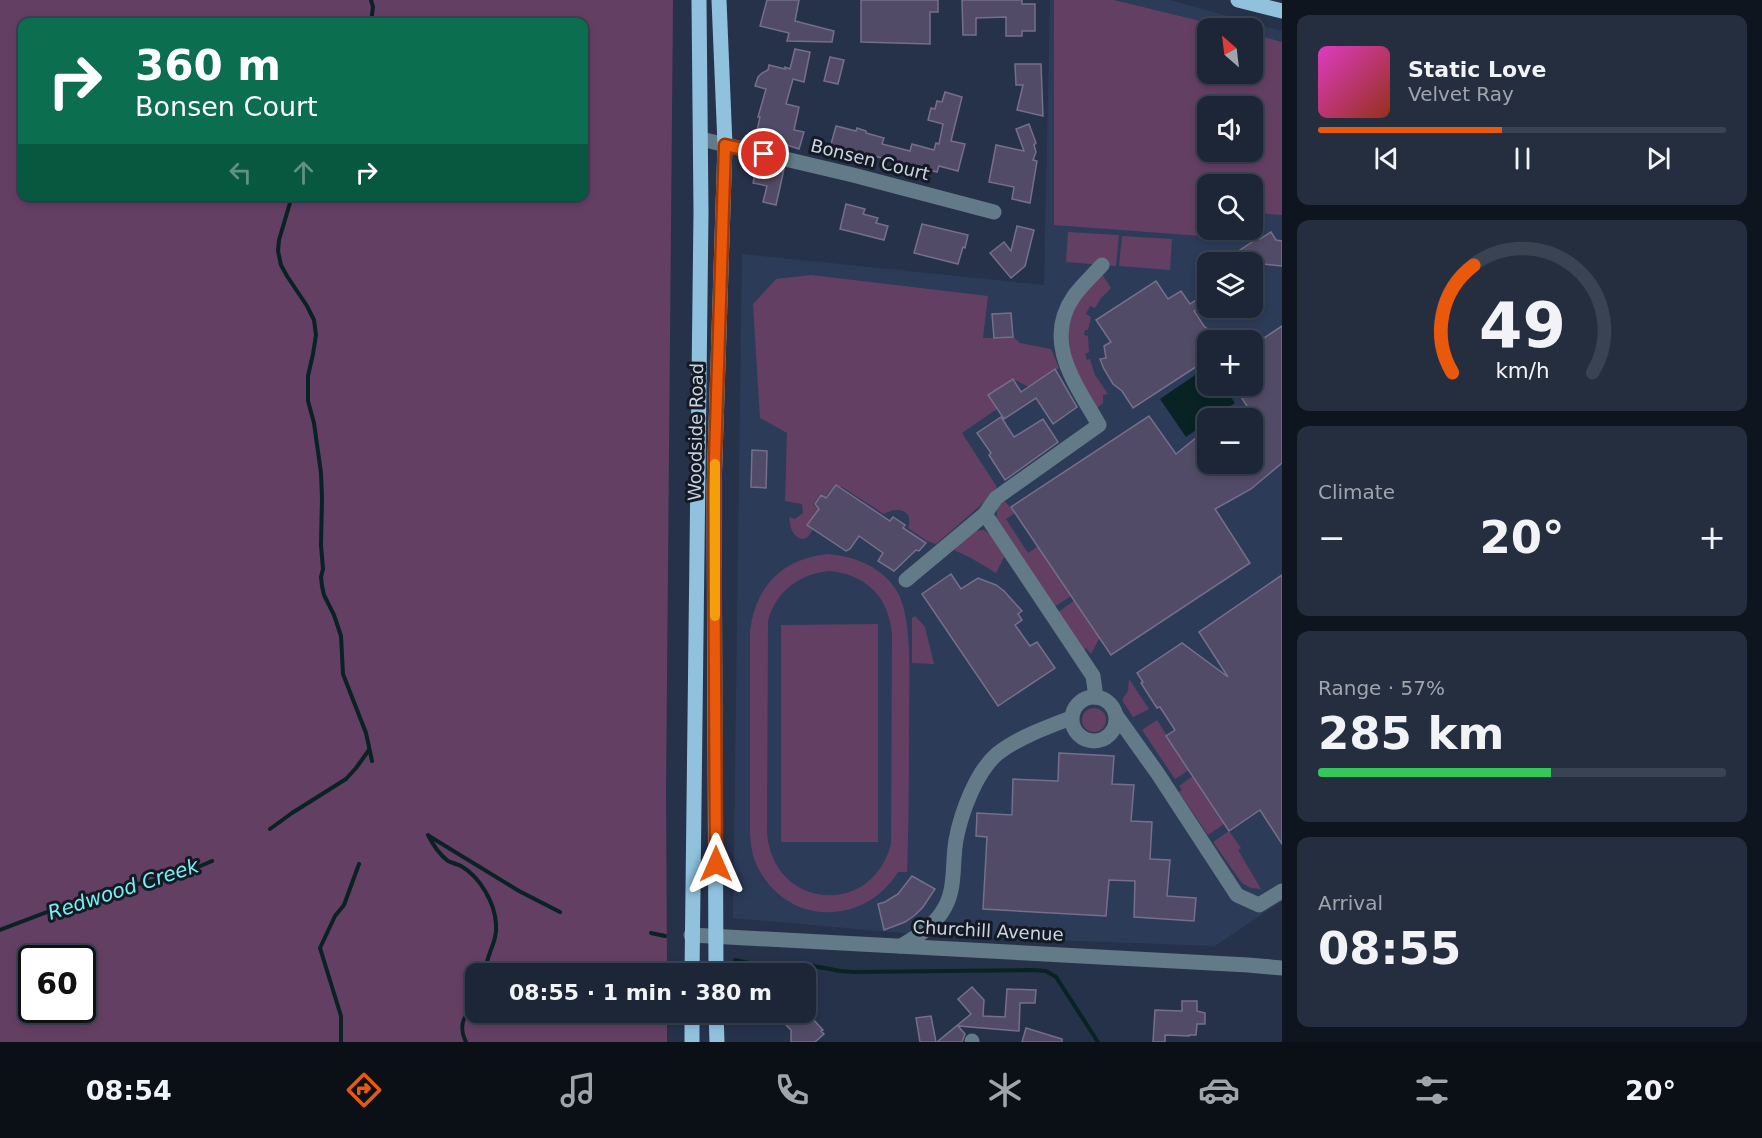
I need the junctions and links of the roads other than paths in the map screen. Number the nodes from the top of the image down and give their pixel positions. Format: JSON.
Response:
{"nodes":[{"id":1,"x":699,"y":0,"type":"edge"},
{"id":2,"x":719,"y":0,"type":"edge"},
{"id":3,"x":1238,"y":0,"type":"edge"},
{"id":4,"x":1282,"y":11,"type":"edge"},
{"id":5,"x":700,"y":139,"type":"junction"},
{"id":6,"x":725,"y":145,"type":"junction"},
{"id":7,"x":994,"y":212,"type":"dead end"},
{"id":8,"x":1102,"y":265,"type":"dead end"},
{"id":9,"x":986,"y":514,"type":"junction"},
{"id":10,"x":906,"y":580,"type":"dead end"},
{"id":11,"x":1096,"y":697,"type":"junction"},
{"id":12,"x":1116,"y":715,"type":"junction"},
{"id":13,"x":1071,"y":718,"type":"junction"},
{"id":14,"x":1282,"y":891,"type":"edge"},
{"id":15,"x":692,"y":934,"type":"junction"},
{"id":16,"x":716,"y":935,"type":"junction"},
{"id":17,"x":900,"y":946,"type":"junction"},
{"id":18,"x":692,"y":963,"type":"edge"},
{"id":19,"x":716,"y":963,"type":"edge"},
{"id":20,"x":1282,"y":968,"type":"edge"},
{"id":21,"x":692,"y":1023,"type":"edge"},
{"id":22,"x":716,"y":1023,"type":"edge"},
{"id":23,"x":692,"y":1042,"type":"edge"},
{"id":24,"x":717,"y":1042,"type":"edge"}],
"edges":[{"from":1,"to":5,"type":"main road","name":"Woodside Road"},
{"from":2,"to":6,"type":"main road","name":"Woodside Road"},
{"from":3,"to":4,"type":"main road"},
{"from":5,"to":6,"type":"street","name":"Bonsen Court"},
{"from":5,"to":15,"type":"main road","name":"Woodside Road"},
{"from":6,"to":7,"type":"street","name":"Bonsen Court"},
{"from":6,"to":16,"type":"main road","name":"Woodside Road"},
{"from":8,"to":9,"type":"street"},
{"from":9,"to":10,"type":"street"},
{"from":9,"to":11,"type":"street"},
{"from":11,"to":12,"type":"street"},
{"from":11,"to":13,"type":"street"},
{"from":12,"to":13,"type":"street"},
{"from":12,"to":14,"type":"street"},
{"from":13,"to":17,"type":"street"},
{"from":15,"to":16,"type":"street","name":"Churchill Avenue"},
{"from":15,"to":18,"type":"main road","name":"Woodside Road"},
{"from":16,"to":17,"type":"street","name":"Churchill Avenue"},
{"from":16,"to":19,"type":"main road","name":"Woodside Road"},
{"from":17,"to":20,"type":"street","name":"Churchill Avenue"},
{"from":21,"to":23,"type":"main road"},
{"from":22,"to":24,"type":"main road"}]}
